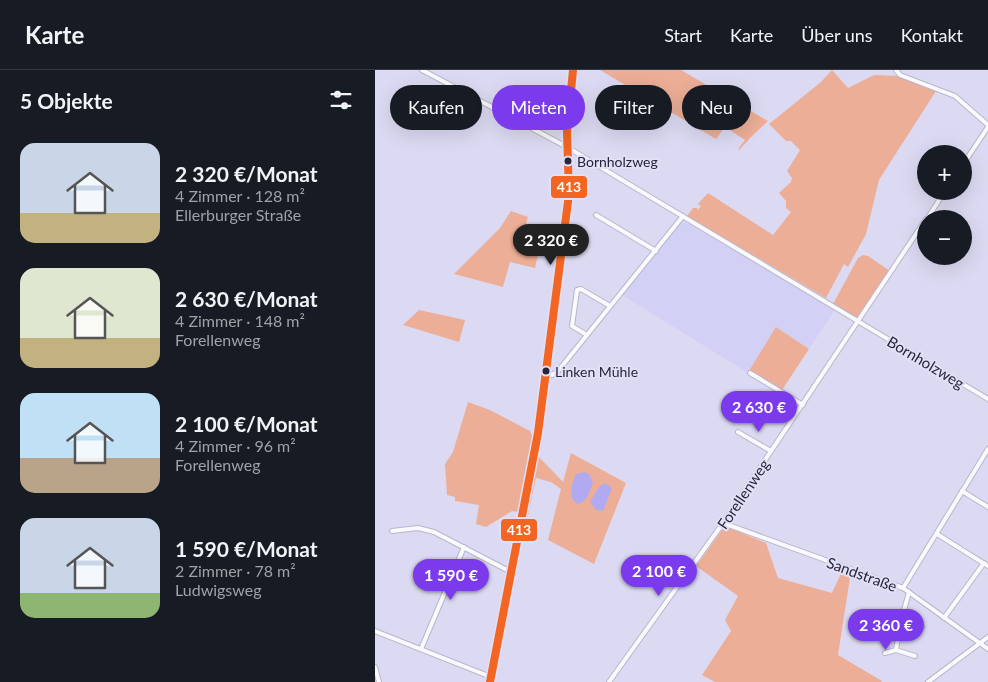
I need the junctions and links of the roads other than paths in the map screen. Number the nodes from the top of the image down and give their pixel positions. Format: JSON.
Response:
{"nodes":[{"id":1,"x":422,"y":70,"type":"edge"},
{"id":2,"x":573,"y":70,"type":"edge"},
{"id":3,"x":896,"y":70,"type":"edge"},
{"id":4,"x":988,"y":126,"type":"edge"},
{"id":5,"x":567,"y":147,"type":"junction"},
{"id":6,"x":972,"y":151,"type":"edge"},
{"id":7,"x":596,"y":215,"type":"dead end"},
{"id":8,"x":683,"y":216,"type":"junction"},
{"id":9,"x":917,"y":233,"type":"edge"},
{"id":10,"x":656,"y":251,"type":"junction"},
{"id":11,"x":610,"y":306,"type":"junction"},
{"id":12,"x":859,"y":321,"type":"junction"},
{"id":13,"x":587,"y":335,"type":"junction"},
{"id":14,"x":750,"y":373,"type":"dead end"},
{"id":15,"x":545,"y":375,"type":"junction"},
{"id":16,"x":988,"y":399,"type":"edge"},
{"id":17,"x":803,"y":405,"type":"junction"},
{"id":18,"x":738,"y":432,"type":"dead end"},
{"id":19,"x":988,"y":449,"type":"edge"},
{"id":20,"x":771,"y":451,"type":"junction"},
{"id":21,"x":962,"y":491,"type":"junction"},
{"id":22,"x":988,"y":508,"type":"edge"},
{"id":23,"x":723,"y":523,"type":"junction"},
{"id":24,"x":392,"y":531,"type":"dead end"},
{"id":25,"x":937,"y":534,"type":"junction"},
{"id":26,"x":464,"y":547,"type":"junction"},
{"id":27,"x":983,"y":564,"type":"junction"},
{"id":28,"x":988,"y":566,"type":"edge"},
{"id":29,"x":511,"y":572,"type":"junction"},
{"id":30,"x":903,"y":588,"type":"junction"},
{"id":31,"x":909,"y":592,"type":"junction"},
{"id":32,"x":944,"y":618,"type":"junction"},
{"id":33,"x":901,"y":621,"type":"junction"},
{"id":34,"x":922,"y":627,"type":"dead end"},
{"id":35,"x":375,"y":631,"type":"edge"},
{"id":36,"x":988,"y":637,"type":"edge"},
{"id":37,"x":981,"y":644,"type":"junction"},
{"id":38,"x":421,"y":649,"type":"junction"},
{"id":39,"x":988,"y":649,"type":"edge"},
{"id":40,"x":896,"y":650,"type":"junction"},
{"id":41,"x":885,"y":653,"type":"dead end"},
{"id":42,"x":915,"y":656,"type":"dead end"},
{"id":43,"x":375,"y":667,"type":"edge"},
{"id":44,"x":491,"y":677,"type":"junction"},
{"id":45,"x":379,"y":682,"type":"edge"},
{"id":46,"x":490,"y":682,"type":"edge"},
{"id":47,"x":609,"y":682,"type":"edge"},
{"id":48,"x":928,"y":682,"type":"edge"}],
"edges":[{"from":1,"to":5,"type":"street","name":"Bornholzweg"},
{"from":2,"to":5,"type":"street"},
{"from":3,"to":4,"type":"street"},
{"from":4,"to":6,"type":"street"},
{"from":5,"to":8,"type":"street","name":"Bornholzweg"},
{"from":5,"to":15,"type":"street"},
{"from":7,"to":10,"type":"street"},
{"from":8,"to":10,"type":"street"},
{"from":8,"to":12,"type":"street","name":"Bornholzweg"},
{"from":9,"to":12,"type":"street","name":"Forellenweg"},
{"from":10,"to":11,"type":"street"},
{"from":11,"to":13,"type":"street"},
{"from":11,"to":13,"type":"street"},
{"from":12,"to":16,"type":"street","name":"Bornholzweg"},
{"from":12,"to":17,"type":"street","name":"Forellenweg"},
{"from":13,"to":15,"type":"street"},
{"from":14,"to":17,"type":"street"},
{"from":15,"to":29,"type":"street"},
{"from":17,"to":20,"type":"street","name":"Forellenweg"},
{"from":18,"to":20,"type":"street","name":"Forellenweg"},
{"from":19,"to":21,"type":"street"},
{"from":20,"to":23,"type":"street","name":"Forellenweg"},
{"from":21,"to":22,"type":"street"},
{"from":21,"to":25,"type":"street"},
{"from":23,"to":30,"type":"street","name":"Sandstraße"},
{"from":23,"to":47,"type":"street","name":"Forellenweg"},
{"from":24,"to":26,"type":"street"},
{"from":25,"to":27,"type":"street"},
{"from":25,"to":30,"type":"street"},
{"from":26,"to":29,"type":"street"},
{"from":26,"to":38,"type":"street"},
{"from":27,"to":28,"type":"street"},
{"from":27,"to":32,"type":"street"},
{"from":29,"to":44,"type":"street"},
{"from":30,"to":31,"type":"street","name":"Sandstraße"},
{"from":31,"to":32,"type":"street","name":"Sandstraße"},
{"from":31,"to":33,"type":"street"},
{"from":32,"to":37,"type":"street","name":"Sandstraße"},
{"from":33,"to":34,"type":"street"},
{"from":33,"to":40,"type":"street"},
{"from":35,"to":38,"type":"street"},
{"from":36,"to":37,"type":"street"},
{"from":37,"to":39,"type":"street","name":"Sandstraße"},
{"from":37,"to":48,"type":"street"},
{"from":38,"to":44,"type":"street"},
{"from":40,"to":41,"type":"street"},
{"from":40,"to":42,"type":"street"},
{"from":43,"to":45,"type":"street"},
{"from":44,"to":46,"type":"street"}]}
